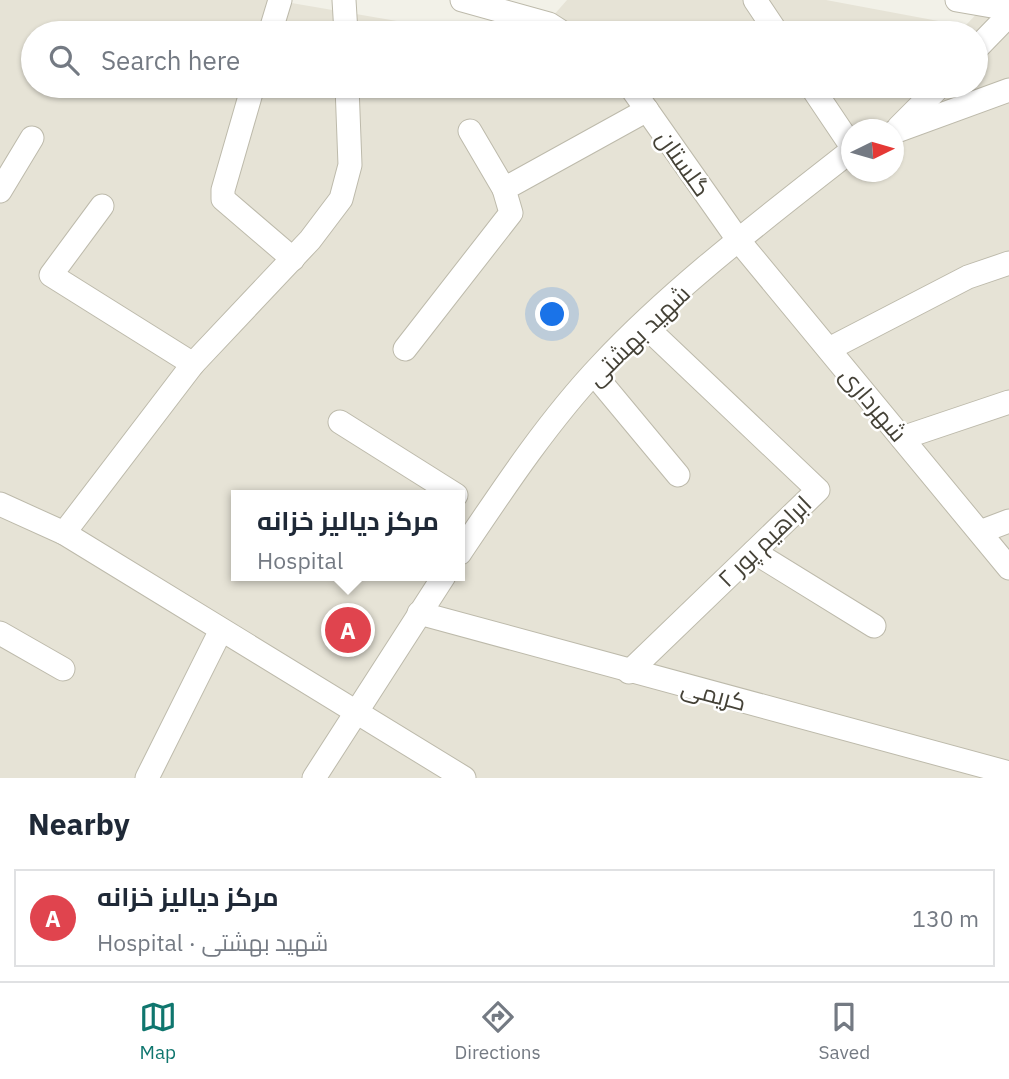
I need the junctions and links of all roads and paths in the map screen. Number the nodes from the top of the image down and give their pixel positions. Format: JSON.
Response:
{"nodes":[{"id":1,"x":280,"y":0,"type":"edge"},
{"id":2,"x":344,"y":0,"type":"edge"},
{"id":3,"x":462,"y":0,"type":"edge"},
{"id":4,"x":755,"y":0,"type":"edge"},
{"id":5,"x":957,"y":0,"type":"edge"},
{"id":6,"x":1009,"y":9,"type":"edge"},
{"id":7,"x":1009,"y":15,"type":"edge"},
{"id":8,"x":274,"y":21,"type":"edge"},
{"id":9,"x":345,"y":21,"type":"edge"},
{"id":10,"x":538,"y":21,"type":"edge"},
{"id":11,"x":769,"y":21,"type":"edge"},
{"id":12,"x":988,"y":37,"type":"edge"},
{"id":13,"x":1009,"y":90,"type":"edge"},
{"id":14,"x":249,"y":98,"type":"edge"},
{"id":15,"x":347,"y":98,"type":"edge"},
{"id":16,"x":638,"y":98,"type":"edge"},
{"id":17,"x":819,"y":98,"type":"edge"},
{"id":18,"x":928,"y":98,"type":"edge"},
{"id":19,"x":987,"y":98,"type":"edge"},
{"id":20,"x":988,"y":98,"type":"edge"},
{"id":21,"x":647,"y":110,"type":"junction"},
{"id":22,"x":904,"y":122,"type":"edge"},
{"id":23,"x":904,"y":128,"type":"edge"},
{"id":24,"x":470,"y":131,"type":"dead end"},
{"id":25,"x":841,"y":132,"type":"edge"},
{"id":26,"x":32,"y":138,"type":"dead end"},
{"id":27,"x":841,"y":158,"type":"edge"},
{"id":28,"x":6,"y":168,"type":"edge"},
{"id":29,"x":504,"y":188,"type":"junction"},
{"id":30,"x":0,"y":191,"type":"edge"},
{"id":31,"x":102,"y":206,"type":"dead end"},
{"id":32,"x":739,"y":241,"type":"junction"},
{"id":33,"x":293,"y":259,"type":"junction"},
{"id":34,"x":1009,"y":263,"type":"edge"},
{"id":35,"x":644,"y":325,"type":"junction"},
{"id":36,"x":405,"y":349,"type":"dead end"},
{"id":37,"x":829,"y":349,"type":"junction"},
{"id":38,"x":193,"y":364,"type":"junction"},
{"id":39,"x":594,"y":374,"type":"junction"},
{"id":40,"x":1009,"y":402,"type":"edge"},
{"id":41,"x":340,"y":422,"type":"dead end"},
{"id":42,"x":902,"y":438,"type":"junction"},
{"id":43,"x":678,"y":475,"type":"dead end"},
{"id":44,"x":448,"y":490,"type":"edge"},
{"id":45,"x":465,"y":500,"type":"edge"},
{"id":46,"x":0,"y":505,"type":"edge"},
{"id":47,"x":486,"y":514,"type":"junction"},
{"id":48,"x":1009,"y":522,"type":"edge"},
{"id":49,"x":980,"y":532,"type":"junction"},
{"id":50,"x":64,"y":533,"type":"junction"},
{"id":51,"x":465,"y":545,"type":"edge"},
{"id":52,"x":754,"y":551,"type":"junction"},
{"id":53,"x":1009,"y":568,"type":"edge"},
{"id":54,"x":441,"y":581,"type":"edge"},
{"id":55,"x":419,"y":613,"type":"junction"},
{"id":56,"x":874,"y":626,"type":"dead end"},
{"id":57,"x":221,"y":630,"type":"junction"},
{"id":58,"x":0,"y":633,"type":"edge"},
{"id":59,"x":63,"y":669,"type":"dead end"},
{"id":60,"x":629,"y":672,"type":"junction"},
{"id":61,"x":356,"y":713,"type":"junction"},
{"id":62,"x":1009,"y":773,"type":"edge"},
{"id":63,"x":147,"y":778,"type":"edge"},
{"id":64,"x":314,"y":778,"type":"edge"},
{"id":65,"x":464,"y":778,"type":"edge"}],
"edges":[{"from":1,"to":8,"type":"street"},
{"from":2,"to":9,"type":"street"},
{"from":3,"to":10,"type":"street"},
{"from":4,"to":11,"type":"street"},
{"from":5,"to":6,"type":"street"},
{"from":7,"to":12,"type":"street"},
{"from":13,"to":20,"type":"street"},
{"from":14,"to":33,"type":"street"},
{"from":15,"to":33,"type":"street"},
{"from":16,"to":21,"type":"street","name":"گلستان"},
{"from":17,"to":25,"type":"street"},
{"from":18,"to":22,"type":"street"},
{"from":19,"to":23,"type":"street"},
{"from":21,"to":29,"type":"street"},
{"from":21,"to":32,"type":"street","name":"گلستان"},
{"from":24,"to":29,"type":"street"},
{"from":26,"to":28,"type":"street"},
{"from":27,"to":32,"type":"street","name":"شهید بهشتی"},
{"from":28,"to":30,"type":"street"},
{"from":29,"to":36,"type":"street"},
{"from":31,"to":38,"type":"street"},
{"from":32,"to":35,"type":"street","name":"شهید بهشتی"},
{"from":32,"to":37,"type":"street","name":"شهرداری"},
{"from":33,"to":38,"type":"street"},
{"from":34,"to":37,"type":"street"},
{"from":35,"to":39,"type":"street","name":"شهید بهشتی"},
{"from":35,"to":52,"type":"street","name":"ابراهیم پور ۲"},
{"from":37,"to":42,"type":"street","name":"شهرداری"},
{"from":38,"to":50,"type":"street"},
{"from":39,"to":43,"type":"street"},
{"from":39,"to":47,"type":"street","name":"شهید بهشتی"},
{"from":40,"to":42,"type":"street"},
{"from":41,"to":44,"type":"street"},
{"from":42,"to":49,"type":"street","name":"شهرداری"},
{"from":45,"to":47,"type":"street"},
{"from":46,"to":50,"type":"street"},
{"from":47,"to":51,"type":"street","name":"شهید بهشتی"},
{"from":48,"to":49,"type":"street"},
{"from":49,"to":53,"type":"street","name":"شهرداری"},
{"from":50,"to":57,"type":"street"},
{"from":52,"to":56,"type":"street"},
{"from":52,"to":60,"type":"street","name":"ابراهیم پور ۲"},
{"from":54,"to":55,"type":"street"},
{"from":55,"to":60,"type":"street","name":"کریمی"},
{"from":55,"to":61,"type":"street"},
{"from":57,"to":61,"type":"street"},
{"from":57,"to":63,"type":"street"},
{"from":58,"to":59,"type":"street"},
{"from":60,"to":62,"type":"street","name":"کریمی"},
{"from":61,"to":64,"type":"street"},
{"from":61,"to":65,"type":"street"}]}
